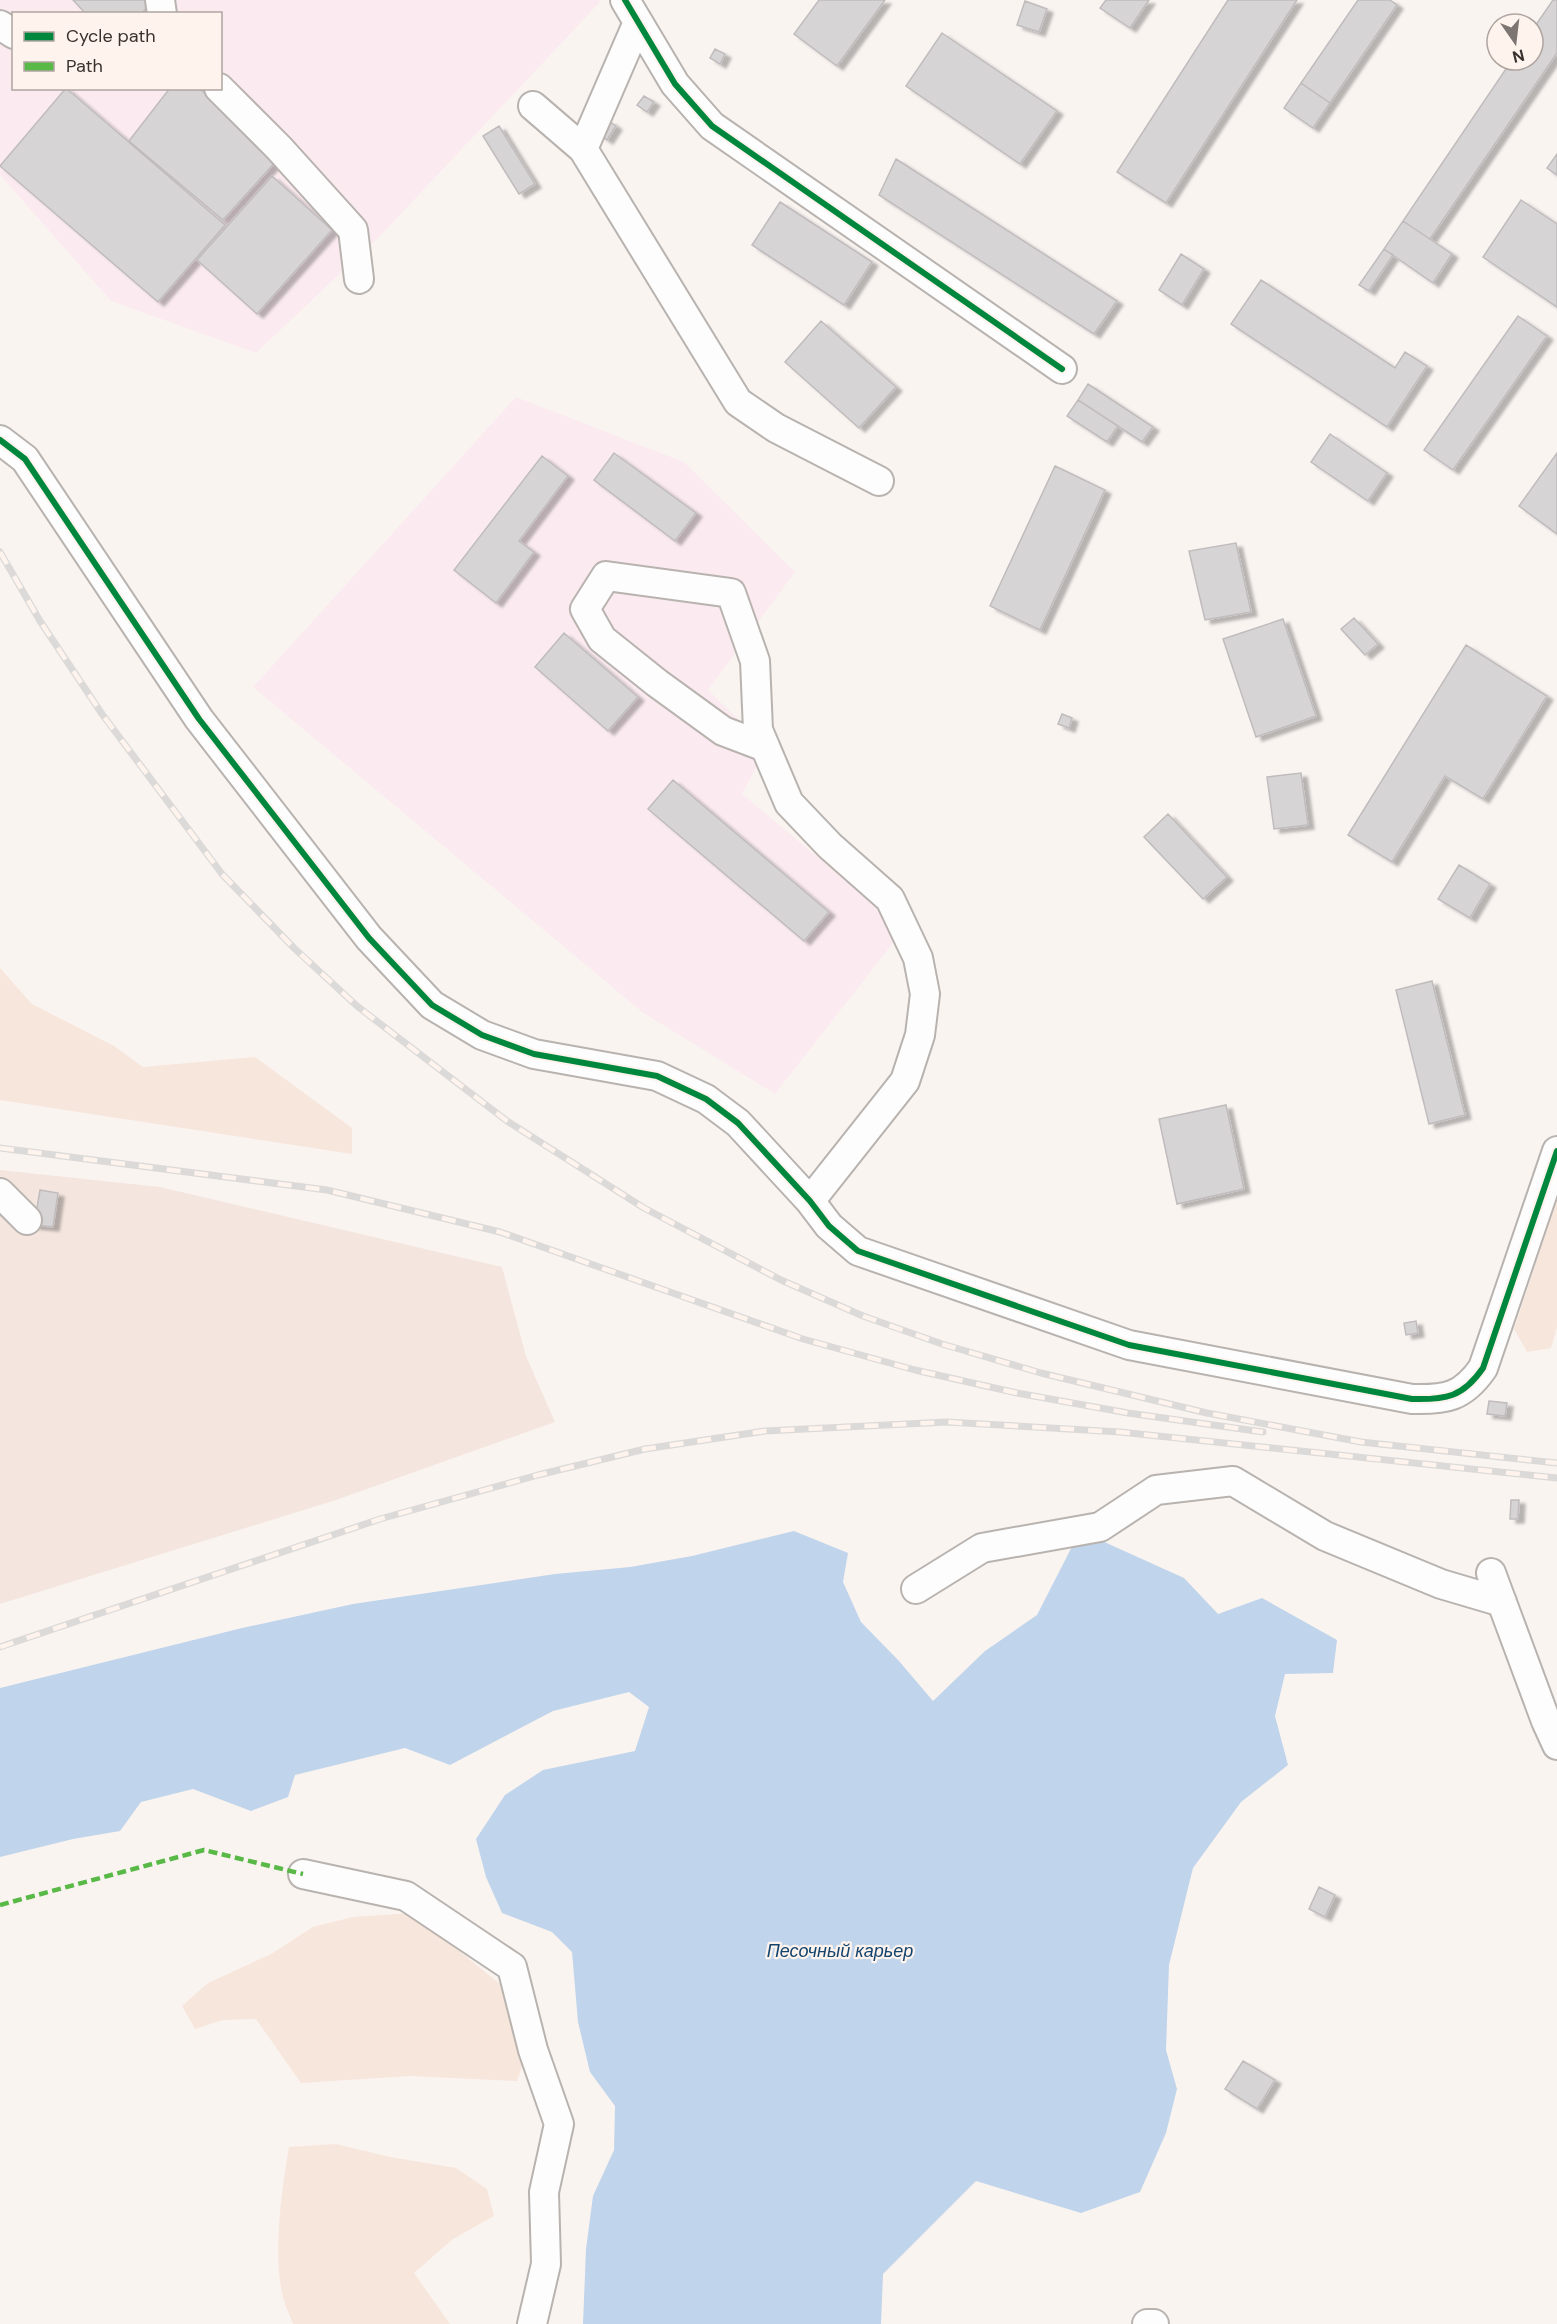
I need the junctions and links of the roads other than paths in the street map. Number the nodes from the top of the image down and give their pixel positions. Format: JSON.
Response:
{"nodes":[{"id":1,"x":632,"y":11,"type":"edge"},
{"id":2,"x":221,"y":90,"type":"edge"},
{"id":3,"x":533,"y":106,"type":"dead end"},
{"id":4,"x":583,"y":149,"type":"junction"},
{"id":5,"x":359,"y":279,"type":"dead end"},
{"id":6,"x":1062,"y":369,"type":"dead end"},
{"id":7,"x":0,"y":440,"type":"edge"},
{"id":8,"x":879,"y":481,"type":"dead end"},
{"id":9,"x":765,"y":747,"type":"junction"},
{"id":10,"x":1557,"y":1151,"type":"edge"},
{"id":11,"x":0,"y":1193,"type":"edge"},
{"id":12,"x":810,"y":1201,"type":"junction"},
{"id":13,"x":27,"y":1220,"type":"dead end"},
{"id":14,"x":1491,"y":1573,"type":"dead end"},
{"id":15,"x":916,"y":1589,"type":"dead end"},
{"id":16,"x":1502,"y":1602,"type":"junction"},
{"id":17,"x":1557,"y":1745,"type":"edge"},
{"id":18,"x":303,"y":1874,"type":"dead end"},
{"id":19,"x":532,"y":2324,"type":"edge"},
{"id":20,"x":1147,"y":2324,"type":"edge"},
{"id":21,"x":1154,"y":2324,"type":"edge"}],
"edges":[{"from":1,"to":4,"type":"street"},
{"from":1,"to":6,"type":"street"},
{"from":2,"to":5,"type":"street"},
{"from":3,"to":4,"type":"street"},
{"from":4,"to":8,"type":"street"},
{"from":7,"to":12,"type":"street"},
{"from":9,"to":9,"type":"street"},
{"from":9,"to":12,"type":"street"},
{"from":10,"to":12,"type":"street"},
{"from":11,"to":13,"type":"street"},
{"from":14,"to":16,"type":"street"},
{"from":15,"to":16,"type":"street"},
{"from":16,"to":17,"type":"street"},
{"from":18,"to":19,"type":"street"},
{"from":20,"to":21,"type":"street"}]}
